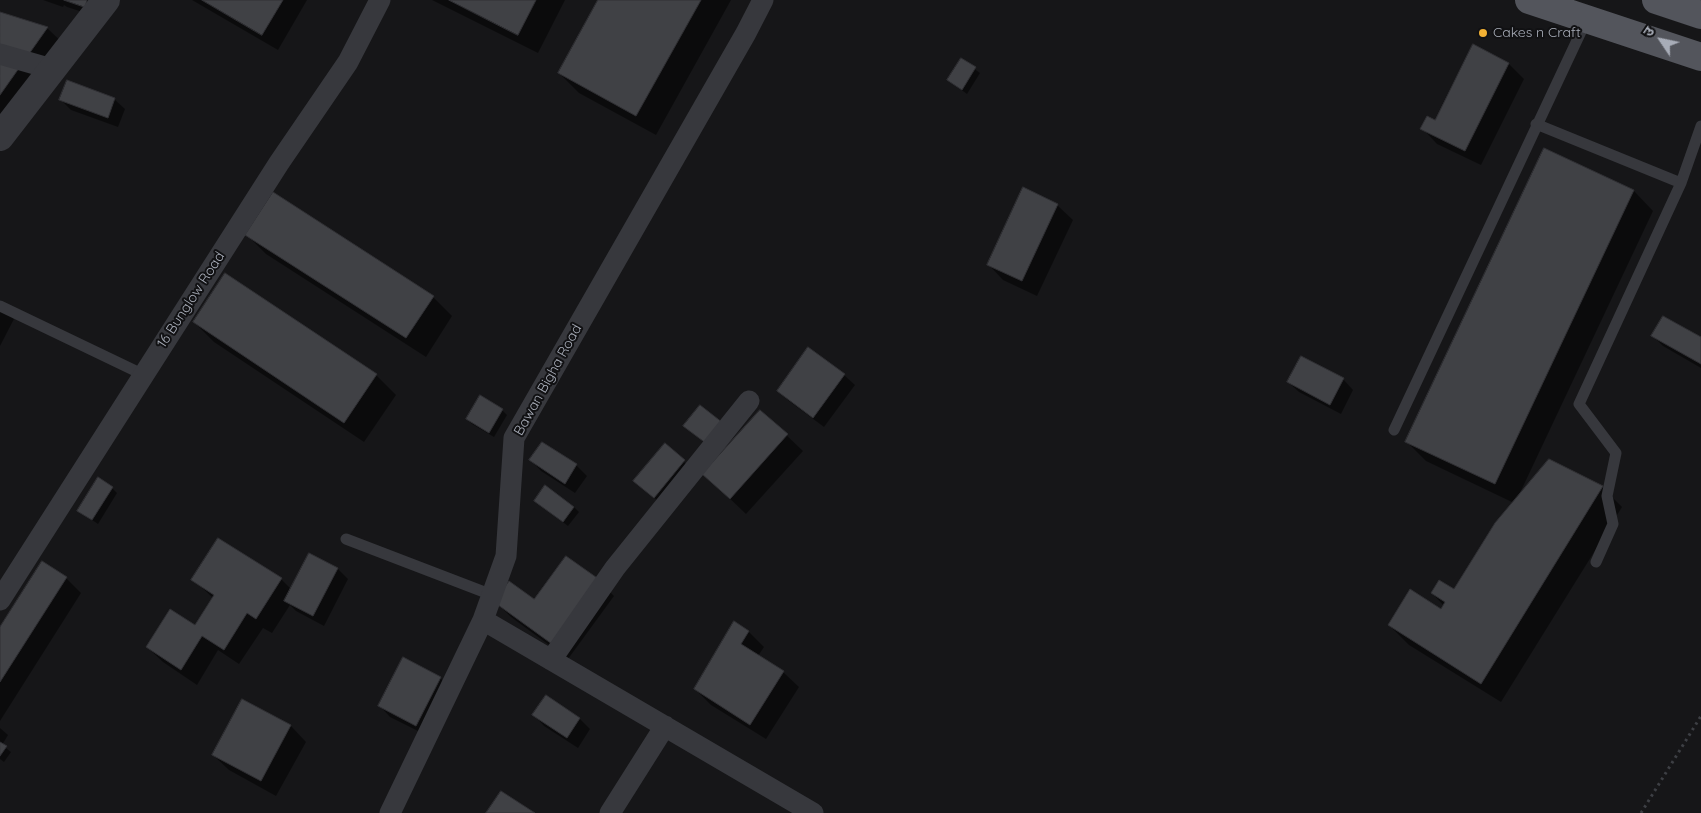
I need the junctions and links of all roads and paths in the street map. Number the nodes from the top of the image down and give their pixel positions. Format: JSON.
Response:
{"nodes":[{"id":1,"x":106,"y":0,"type":"edge"},
{"id":2,"x":380,"y":0,"type":"edge"},
{"id":3,"x":763,"y":0,"type":"edge"},
{"id":4,"x":1529,"y":0,"type":"edge"},
{"id":5,"x":1656,"y":0,"type":"edge"},
{"id":6,"x":1701,"y":15,"type":"edge"},
{"id":7,"x":1587,"y":19,"type":"junction"},
{"id":8,"x":0,"y":54,"type":"edge"},
{"id":9,"x":1701,"y":56,"type":"edge"},
{"id":10,"x":52,"y":69,"type":"junction"},
{"id":11,"x":5,"y":122,"type":"edge"},
{"id":12,"x":1536,"y":124,"type":"junction"},
{"id":13,"x":1701,"y":126,"type":"edge"},
{"id":14,"x":1681,"y":183,"type":"junction"},
{"id":15,"x":0,"y":306,"type":"edge"},
{"id":16,"x":144,"y":374,"type":"junction"},
{"id":17,"x":749,"y":401,"type":"dead end"},
{"id":18,"x":1394,"y":430,"type":"dead end"},
{"id":19,"x":346,"y":539,"type":"dead end"},
{"id":20,"x":1596,"y":562,"type":"dead end"},
{"id":21,"x":492,"y":595,"type":"junction"},
{"id":22,"x":0,"y":600,"type":"edge"},
{"id":23,"x":483,"y":620,"type":"junction"},
{"id":24,"x":551,"y":660,"type":"junction"},
{"id":25,"x":1701,"y":716,"type":"edge"},
{"id":26,"x":665,"y":726,"type":"junction"},
{"id":27,"x":390,"y":813,"type":"edge"},
{"id":28,"x":610,"y":813,"type":"edge"},
{"id":29,"x":813,"y":813,"type":"edge"},
{"id":30,"x":1640,"y":813,"type":"edge"}],
"edges":[{"from":1,"to":10,"type":"street"},
{"from":2,"to":16,"type":"street","name":"16 Bunglow Road"},
{"from":3,"to":21,"type":"street","name":"Bawan Bigha Road"},
{"from":4,"to":7,"type":"main road"},
{"from":5,"to":6,"type":"main road"},
{"from":7,"to":9,"type":"main road"},
{"from":7,"to":12,"type":"lane"},
{"from":8,"to":10,"type":"street"},
{"from":10,"to":11,"type":"street"},
{"from":12,"to":14,"type":"lane"},
{"from":12,"to":18,"type":"lane"},
{"from":13,"to":14,"type":"lane"},
{"from":14,"to":20,"type":"lane"},
{"from":15,"to":16,"type":"lane"},
{"from":16,"to":22,"type":"street","name":"16 Bunglow Road"},
{"from":17,"to":24,"type":"street"},
{"from":19,"to":21,"type":"lane"},
{"from":21,"to":23,"type":"street","name":"Bawan Bigha Road"},
{"from":23,"to":24,"type":"street"},
{"from":23,"to":27,"type":"street","name":"Bawan Bigha Road"},
{"from":24,"to":26,"type":"street"},
{"from":25,"to":30,"type":"path"},
{"from":26,"to":28,"type":"street"},
{"from":26,"to":29,"type":"street"}]}
